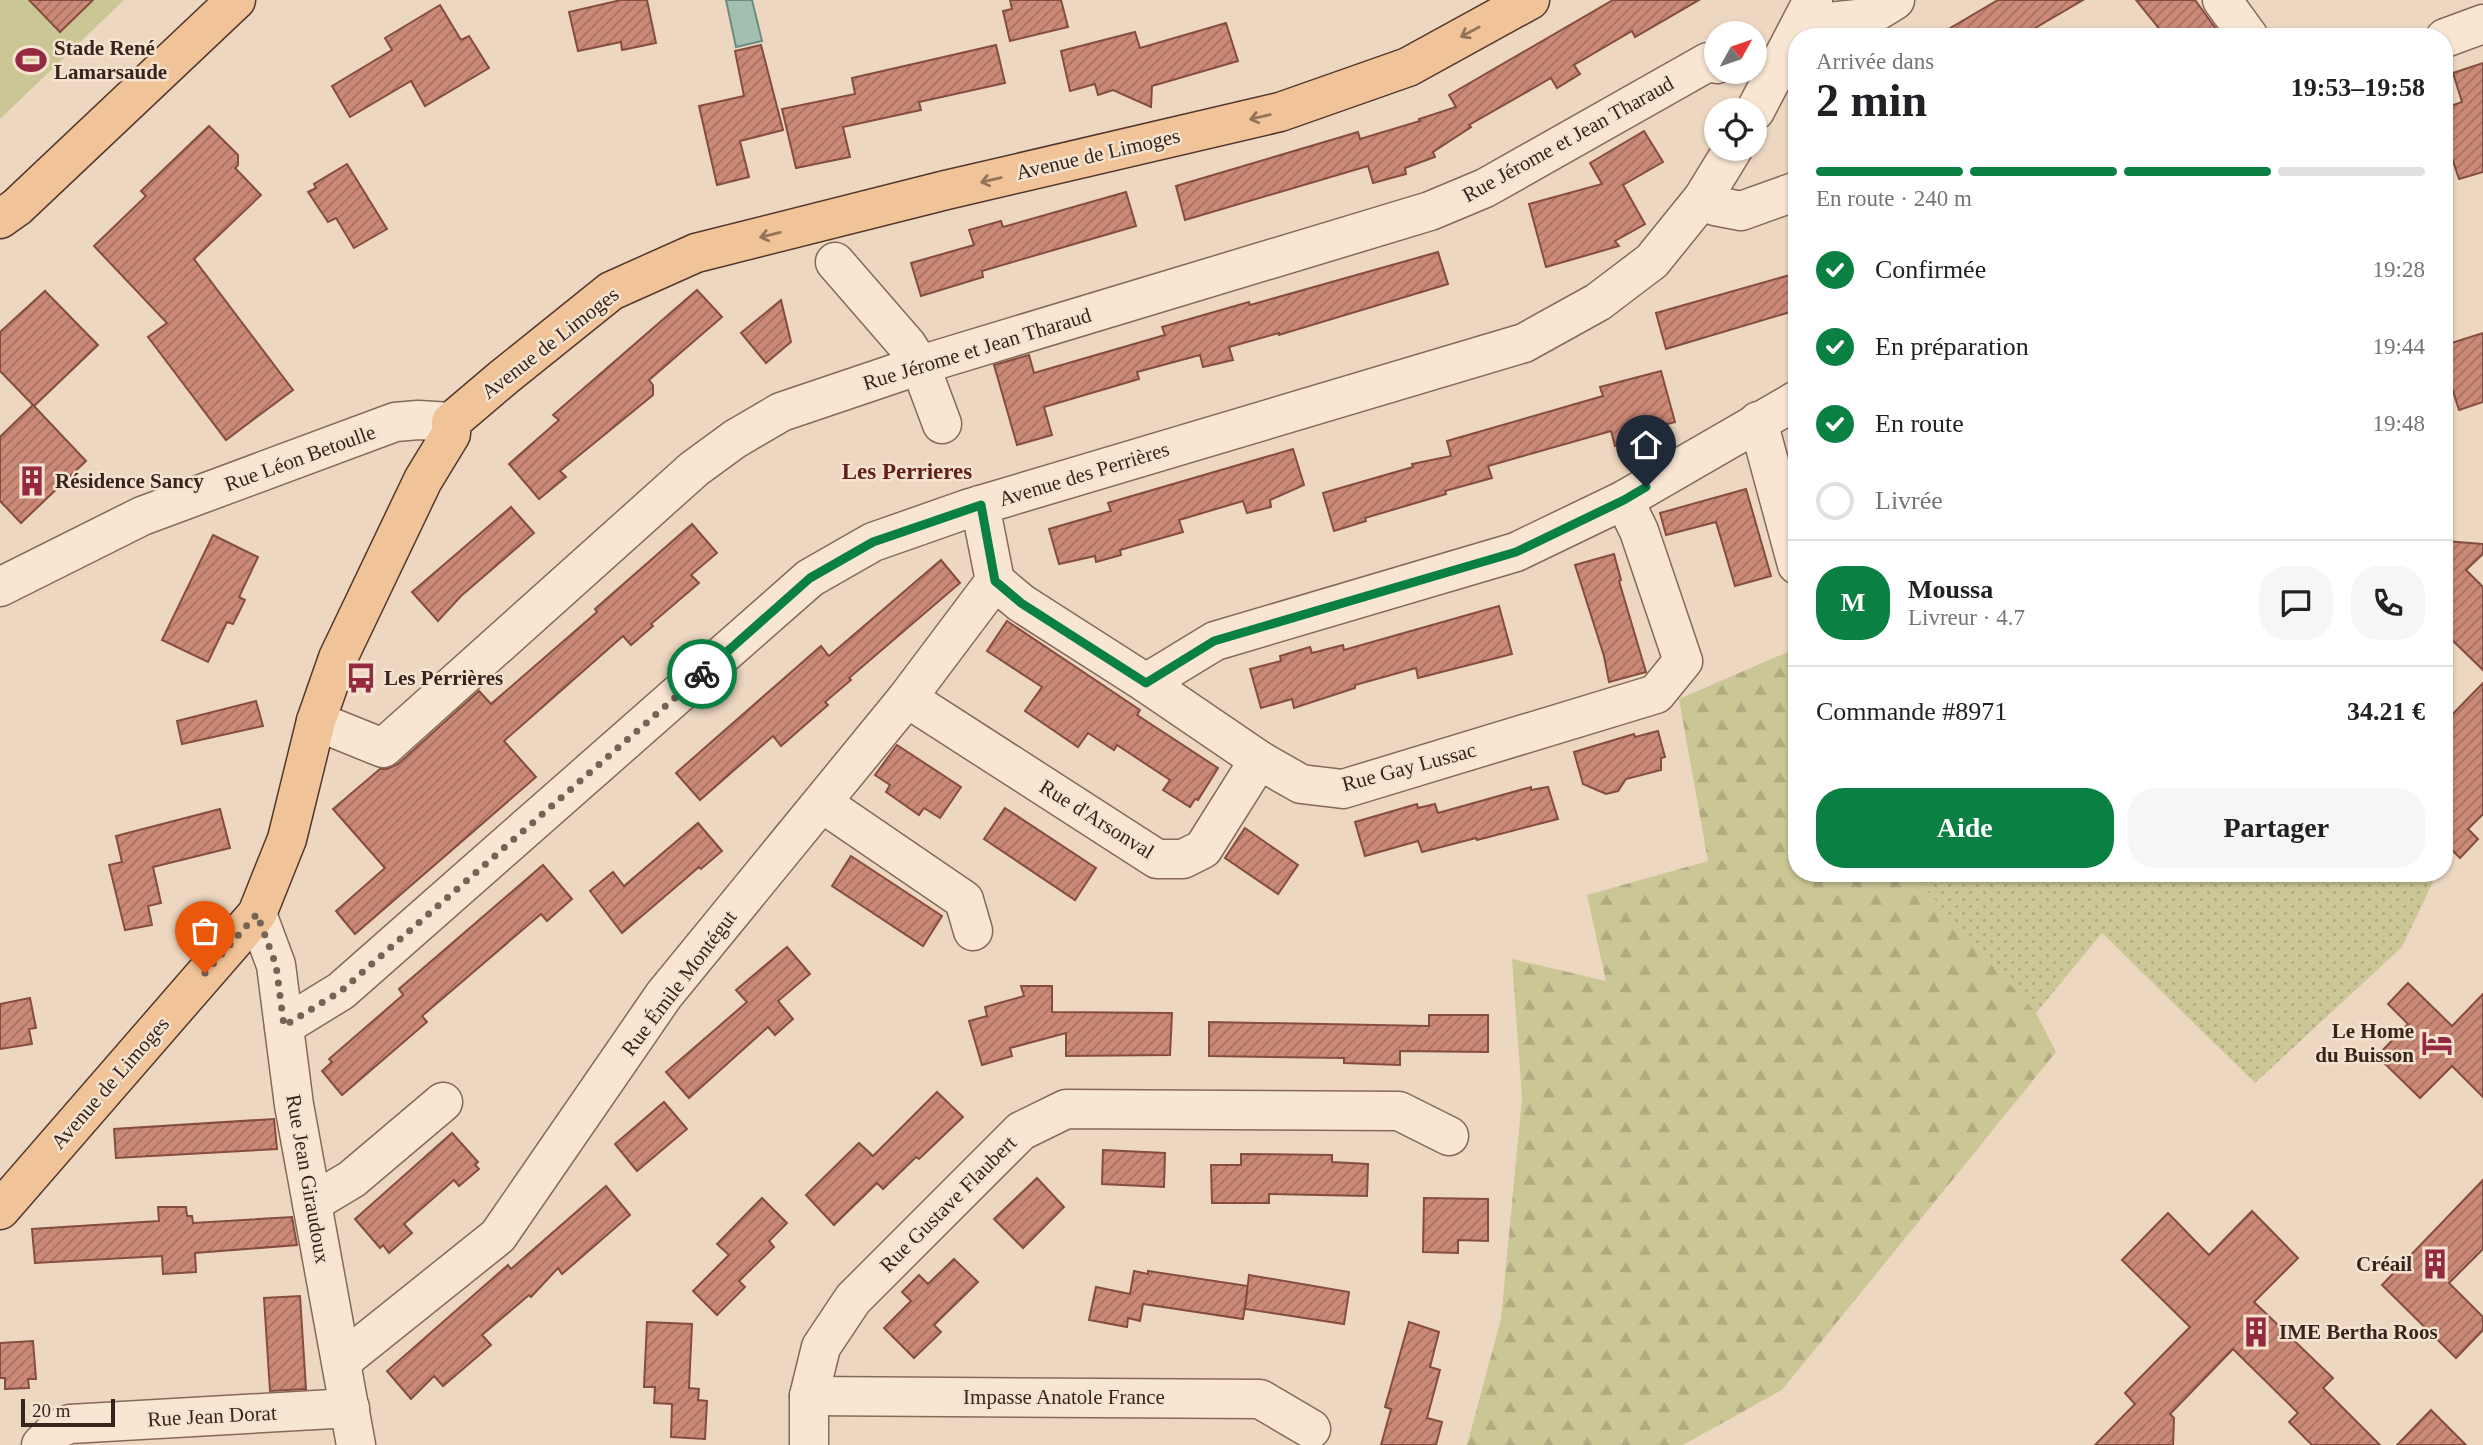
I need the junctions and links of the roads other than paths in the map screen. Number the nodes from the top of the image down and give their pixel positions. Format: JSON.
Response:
{"nodes":[{"id":1,"x":236,"y":0,"type":"edge"},
{"id":2,"x":1531,"y":0,"type":"edge"},
{"id":3,"x":1895,"y":0,"type":"edge"},
{"id":4,"x":2222,"y":0,"type":"edge"},
{"id":5,"x":1809,"y":10,"type":"edge"},
{"id":6,"x":2483,"y":24,"type":"edge"},
{"id":7,"x":1797,"y":28,"type":"edge"},
{"id":8,"x":2242,"y":28,"type":"edge"},
{"id":9,"x":2453,"y":35,"type":"edge"},
{"id":10,"x":1788,"y":41,"type":"edge"},
{"id":11,"x":1704,"y":64,"type":"edge"},
{"id":12,"x":1756,"y":88,"type":"edge"},
{"id":13,"x":1726,"y":161,"type":"edge"},
{"id":14,"x":1788,"y":194,"type":"edge"},
{"id":15,"x":1703,"y":198,"type":"junction"},
{"id":16,"x":6,"y":217,"type":"edge"},
{"id":17,"x":835,"y":262,"type":"dead end"},
{"id":18,"x":920,"y":365,"type":"junction"},
{"id":19,"x":1788,"y":405,"type":"edge"},
{"id":20,"x":1758,"y":421,"type":"junction"},
{"id":21,"x":452,"y":422,"type":"junction"},
{"id":22,"x":942,"y":424,"type":"dead end"},
{"id":23,"x":1624,"y":500,"type":"junction"},
{"id":24,"x":981,"y":505,"type":"junction"},
{"id":25,"x":1788,"y":532,"type":"edge"},
{"id":26,"x":995,"y":581,"type":"junction"},
{"id":27,"x":0,"y":587,"type":"edge"},
{"id":28,"x":1146,"y":683,"type":"junction"},
{"id":29,"x":907,"y":698,"type":"junction"},
{"id":30,"x":316,"y":721,"type":"junction"},
{"id":31,"x":1259,"y":760,"type":"junction"},
{"id":32,"x":822,"y":803,"type":"junction"},
{"id":33,"x":257,"y":914,"type":"junction"},
{"id":34,"x":973,"y":931,"type":"dead end"},
{"id":35,"x":284,"y":1026,"type":"junction"},
{"id":36,"x":443,"y":1102,"type":"dead end"},
{"id":37,"x":1450,"y":1136,"type":"dead end"},
{"id":38,"x":312,"y":1203,"type":"junction"},
{"id":39,"x":0,"y":1210,"type":"edge"},
{"id":40,"x":342,"y":1362,"type":"junction"},
{"id":41,"x":809,"y":1396,"type":"junction"},
{"id":42,"x":353,"y":1427,"type":"edge"},
{"id":43,"x":1311,"y":1429,"type":"dead end"},
{"id":44,"x":41,"y":1445,"type":"edge"},
{"id":45,"x":809,"y":1445,"type":"edge"}],
"edges":[{"from":1,"to":16,"type":"main road"},
{"from":2,"to":21,"type":"main road","name":"Avenue de Limoges","one_way":true},
{"from":3,"to":5,"type":"street"},
{"from":4,"to":8,"type":"street"},
{"from":5,"to":7,"type":"street"},
{"from":6,"to":9,"type":"street"},
{"from":10,"to":12,"type":"street"},
{"from":11,"to":18,"type":"street","name":"Rue Jérome et Jean Tharaud"},
{"from":13,"to":15,"type":"street","name":"Avenue des Perrières"},
{"from":14,"to":15,"type":"street"},
{"from":15,"to":24,"type":"street","name":"Avenue des Perrières"},
{"from":17,"to":18,"type":"street"},
{"from":18,"to":22,"type":"street"},
{"from":18,"to":30,"type":"street","name":"Rue Jérome et Jean Tharaud"},
{"from":19,"to":20,"type":"street"},
{"from":20,"to":23,"type":"street"},
{"from":20,"to":25,"type":"street"},
{"from":21,"to":27,"type":"street","name":"Rue Léon Betoulle"},
{"from":21,"to":30,"type":"main road","name":"Avenue de Limoges"},
{"from":23,"to":28,"type":"street"},
{"from":23,"to":31,"type":"street","name":"Rue Gay Lussac"},
{"from":24,"to":26,"type":"street"},
{"from":24,"to":35,"type":"street","name":"Avenue des Perrières"},
{"from":26,"to":28,"type":"street","name":"Rue Gay Lussac"},
{"from":26,"to":29,"type":"street","name":"Rue Émile Montégut"},
{"from":28,"to":31,"type":"street","name":"Rue Gay Lussac"},
{"from":29,"to":31,"type":"street","name":"Rue d'Arsonval"},
{"from":29,"to":32,"type":"street","name":"Rue Émile Montégut"},
{"from":30,"to":33,"type":"main road","name":"Avenue de Limoges"},
{"from":32,"to":34,"type":"street"},
{"from":32,"to":40,"type":"street","name":"Rue Émile Montégut"},
{"from":33,"to":35,"type":"street","name":"Rue Jean Giraudoux"},
{"from":33,"to":39,"type":"main road","name":"Avenue de Limoges"},
{"from":35,"to":38,"type":"street","name":"Rue Jean Giraudoux"},
{"from":36,"to":38,"type":"street"},
{"from":37,"to":41,"type":"street","name":"Rue Gustave Flaubert"},
{"from":38,"to":40,"type":"street","name":"Rue Jean Giraudoux"},
{"from":40,"to":42,"type":"street","name":"Rue Jean Giraudoux"},
{"from":41,"to":43,"type":"street","name":"Impasse Anatole France"},
{"from":41,"to":45,"type":"street","name":"Rue Gustave Flaubert"},
{"from":42,"to":44,"type":"street","name":"Rue Jean Dorat"}]}
